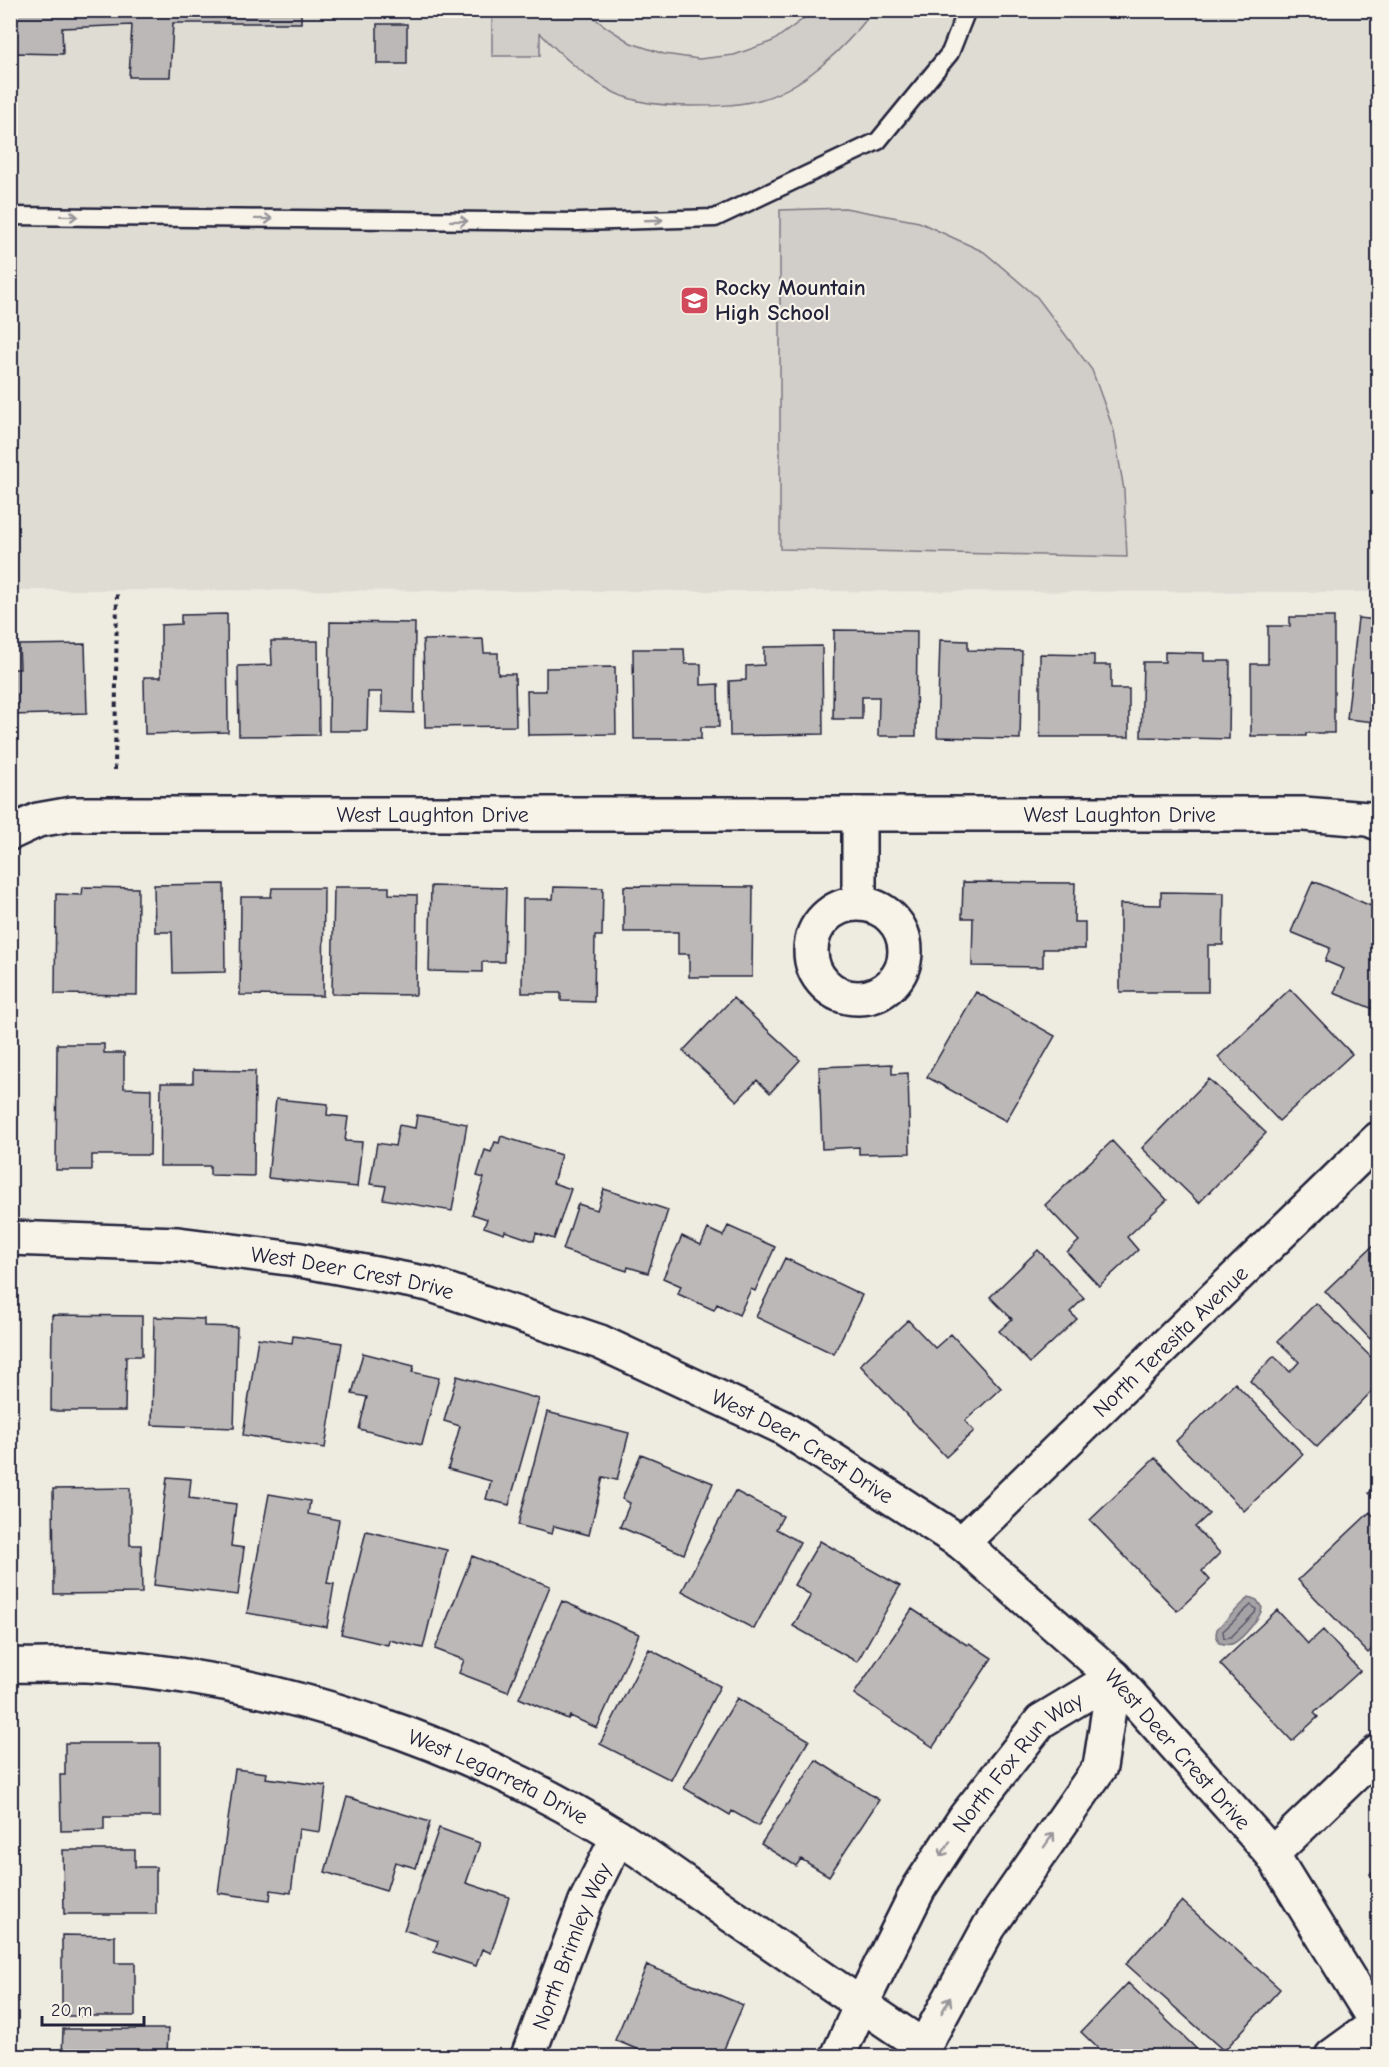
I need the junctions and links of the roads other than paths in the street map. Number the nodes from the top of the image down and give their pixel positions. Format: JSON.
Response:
{"nodes":[{"id":1,"x":967,"y":10,"type":"edge"},
{"id":2,"x":10,"y":216,"type":"edge"},
{"id":3,"x":859,"y":814,"type":"junction"},
{"id":4,"x":1378,"y":823,"type":"edge"},
{"id":5,"x":10,"y":833,"type":"edge"},
{"id":6,"x":859,"y":903,"type":"dead end"},
{"id":7,"x":1378,"y":1139,"type":"edge"},
{"id":8,"x":10,"y":1238,"type":"edge"},
{"id":9,"x":962,"y":1543,"type":"junction"},
{"id":10,"x":10,"y":1665,"type":"edge"},
{"id":11,"x":1114,"y":1677,"type":"junction"},
{"id":12,"x":1378,"y":1752,"type":"edge"},
{"id":13,"x":618,"y":1837,"type":"junction"},
{"id":14,"x":1272,"y":1854,"type":"junction"},
{"id":15,"x":861,"y":2005,"type":"junction"},
{"id":16,"x":1377,"y":2025,"type":"edge"},
{"id":17,"x":921,"y":2051,"type":"edge"},
{"id":18,"x":528,"y":2056,"type":"edge"},
{"id":19,"x":838,"y":2056,"type":"edge"},
{"id":20,"x":1332,"y":2056,"type":"edge"}],
"edges":[{"from":2,"to":1,"type":"lane","one_way":true},
{"from":3,"to":4,"type":"street","name":"West Laughton Drive"},
{"from":3,"to":5,"type":"street","name":"West Laughton Drive"},
{"from":3,"to":6,"type":"street"},
{"from":7,"to":9,"type":"street","name":"North Teresita Avenue"},
{"from":8,"to":9,"type":"street","name":"West Deer Crest Drive"},
{"from":9,"to":11,"type":"street","name":"West Deer Crest Drive"},
{"from":10,"to":13,"type":"street","name":"West Legarreta Drive"},
{"from":11,"to":14,"type":"street","name":"West Deer Crest Drive"},
{"from":11,"to":15,"type":"street","name":"North Fox Run Way","one_way":true},
{"from":17,"to":11,"type":"street","name":"North Fox Run Way","one_way":true},
{"from":12,"to":14,"type":"street"},
{"from":13,"to":15,"type":"street","name":"West Legarreta Drive"},
{"from":13,"to":18,"type":"street","name":"North Brimley Way"},
{"from":14,"to":16,"type":"street","name":"West Deer Crest Drive"},
{"from":15,"to":17,"type":"street","name":"West Legarreta Drive"},
{"from":15,"to":19,"type":"street","name":"North Fox Run Way"},
{"from":16,"to":20,"type":"street"}]}
